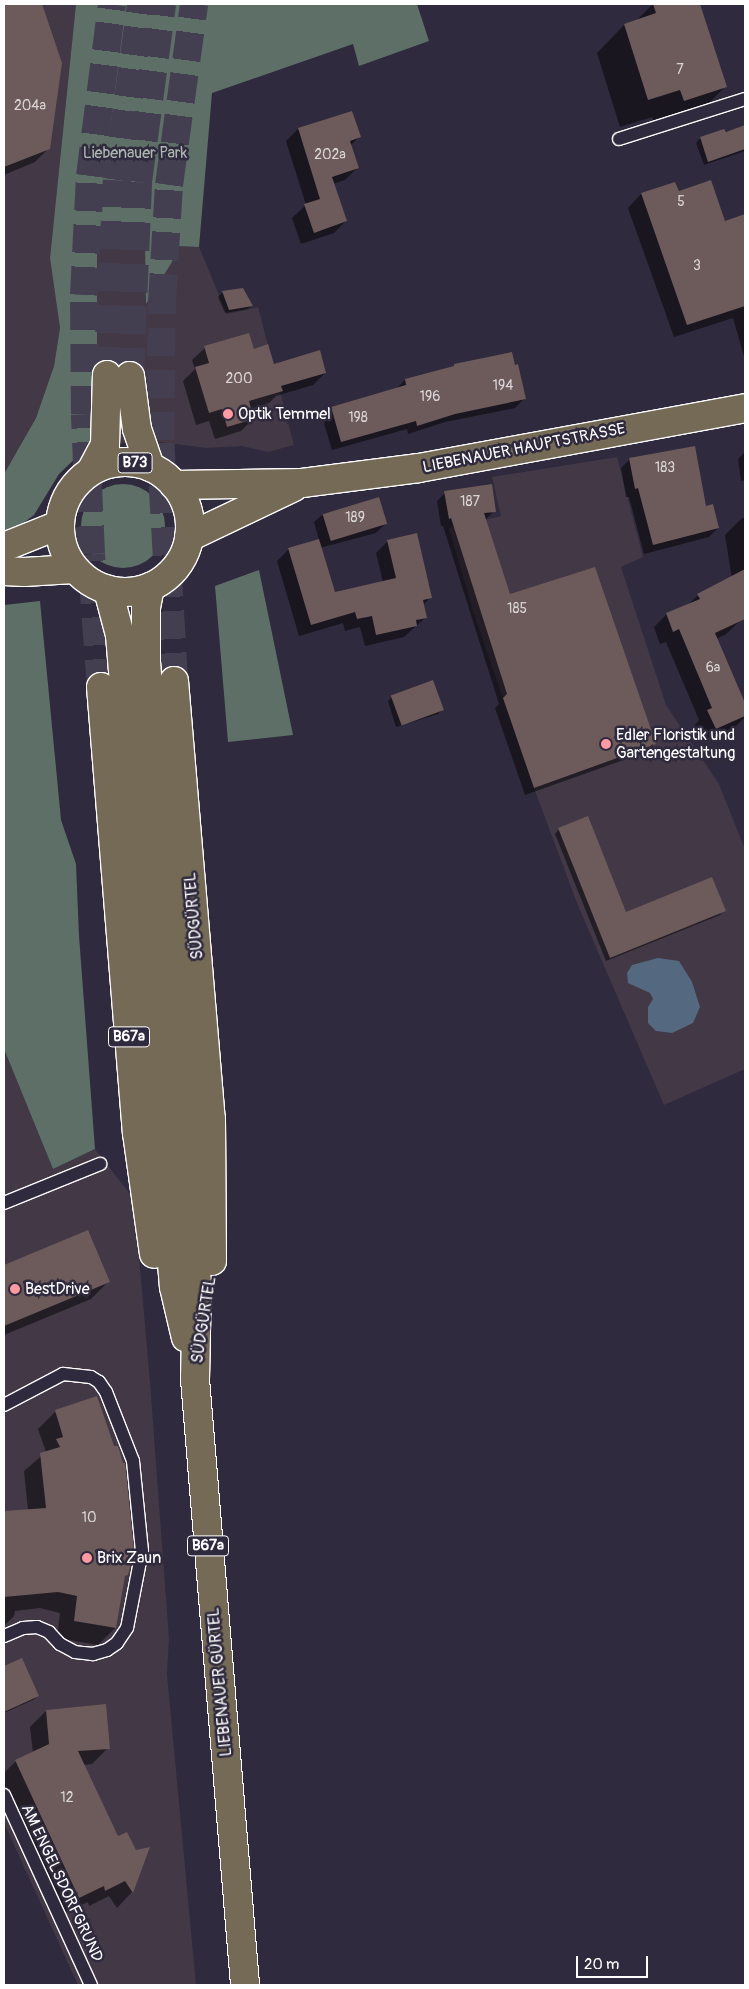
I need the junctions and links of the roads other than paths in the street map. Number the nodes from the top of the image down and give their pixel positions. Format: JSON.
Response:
{"nodes":[{"id":1,"x":745,"y":99,"type":"edge"},
{"id":2,"x":618,"y":139,"type":"dead end"},
{"id":3,"x":745,"y":408,"type":"edge"},
{"id":4,"x":150,"y":467,"type":"junction"},
{"id":5,"x":91,"y":471,"type":"junction"},
{"id":6,"x":302,"y":483,"type":"junction"},
{"id":7,"x":174,"y":485,"type":"junction"},
{"id":8,"x":59,"y":525,"type":"junction"},
{"id":9,"x":188,"y":537,"type":"junction"},
{"id":10,"x":4,"y":546,"type":"edge"},
{"id":11,"x":74,"y":569,"type":"junction"},
{"id":12,"x":4,"y":571,"type":"edge"},
{"id":13,"x":150,"y":587,"type":"junction"},
{"id":14,"x":108,"y":590,"type":"junction"},
{"id":15,"x":174,"y":681,"type":"tunnel mouth"},
{"id":16,"x":101,"y":687,"type":"tunnel mouth"},
{"id":17,"x":100,"y":1164,"type":"dead end"},
{"id":18,"x":4,"y":1203,"type":"edge"},
{"id":19,"x":195,"y":1379,"type":"junction"},
{"id":20,"x":4,"y":1405,"type":"edge"},
{"id":21,"x":4,"y":1636,"type":"edge"},
{"id":22,"x":4,"y":1795,"type":"edge"},
{"id":23,"x":91,"y":1985,"type":"edge"},
{"id":24,"x":246,"y":1985,"type":"edge"}],
"edges":[{"from":1,"to":2,"type":"lane"},
{"from":3,"to":6,"type":"main road","name":"LIEBENAUER HAUPTSTRASSE"},
{"from":4,"to":5,"type":"main road","number":"B73"},
{"from":4,"to":5,"type":"main road"},
{"from":4,"to":7,"type":"main road","number":"B73"},
{"from":5,"to":8,"type":"main road","number":"B73"},
{"from":6,"to":7,"type":"main road","name":"LIEBENAUER HAUPTSTRASSE"},
{"from":6,"to":9,"type":"main road","name":"LIEBENAUER HAUPTSTRASSE"},
{"from":7,"to":9,"type":"main road","number":"B73"},
{"from":8,"to":10,"type":"main road"},
{"from":8,"to":11,"type":"main road","number":"B73"},
{"from":9,"to":13,"type":"main road","number":"B73"},
{"from":11,"to":12,"type":"main road"},
{"from":11,"to":14,"type":"main road","number":"B73"},
{"from":13,"to":14,"type":"main road","number":"B73"},
{"from":13,"to":19,"type":"main road"},
{"from":14,"to":19,"type":"main road"},
{"from":15,"to":19,"type":"main road","name":"SÜDGÜRTEL","number":"B67a"},
{"from":16,"to":19,"type":"main road","name":"SÜDGÜRTEL","number":"B67a"},
{"from":17,"to":18,"type":"lane"},
{"from":19,"to":24,"type":"main road","name":"LIEBENAUER GÜRTEL","number":"B67a"},
{"from":20,"to":21,"type":"lane"},
{"from":22,"to":23,"type":"lane","name":"AM ENGELSDORFGRUND"}]}
